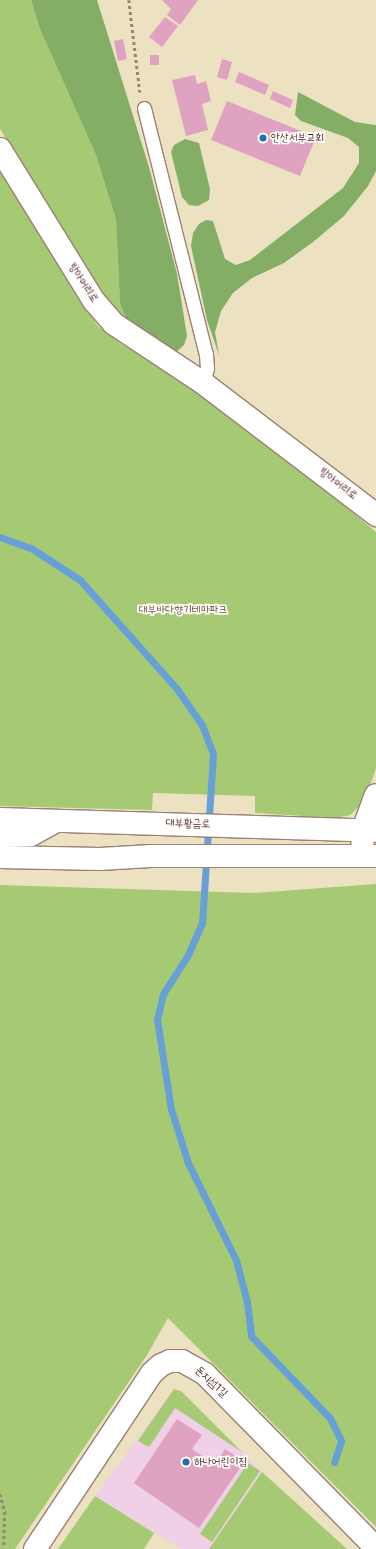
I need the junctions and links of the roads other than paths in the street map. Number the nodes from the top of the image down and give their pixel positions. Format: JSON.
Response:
{"nodes":[{"id":1,"x":144,"y":108,"type":"road end"},
{"id":2,"x":0,"y":149,"type":"edge"},
{"id":3,"x":203,"y":383,"type":"junction"},
{"id":4,"x":376,"y":515,"type":"edge"},
{"id":5,"x":376,"y":795,"type":"edge"},
{"id":6,"x":0,"y":819,"type":"edge"},
{"id":7,"x":55,"y":821,"type":"junction"},
{"id":8,"x":370,"y":830,"type":"edge"},
{"id":9,"x":0,"y":836,"type":"edge"},
{"id":10,"x":369,"y":856,"type":"edge"},
{"id":11,"x":0,"y":857,"type":"edge"},
{"id":12,"x":376,"y":1548,"type":"edge"},
{"id":13,"x":35,"y":1549,"type":"edge"}],
"edges":[{"from":1,"to":3,"type":"lane"},
{"from":2,"to":3,"type":"street","name":"방아머리로"},
{"from":3,"to":4,"type":"street","name":"방아머리로"},
{"from":5,"to":8,"type":"street"},
{"from":6,"to":7,"type":"street","name":"대부황금로"},
{"from":7,"to":8,"type":"street","name":"대부황금로"},
{"from":7,"to":9,"type":"street"},
{"from":8,"to":10,"type":"street"},
{"from":10,"to":11,"type":"street"},
{"from":12,"to":13,"type":"street","name":"돈지섬1길"}]}
